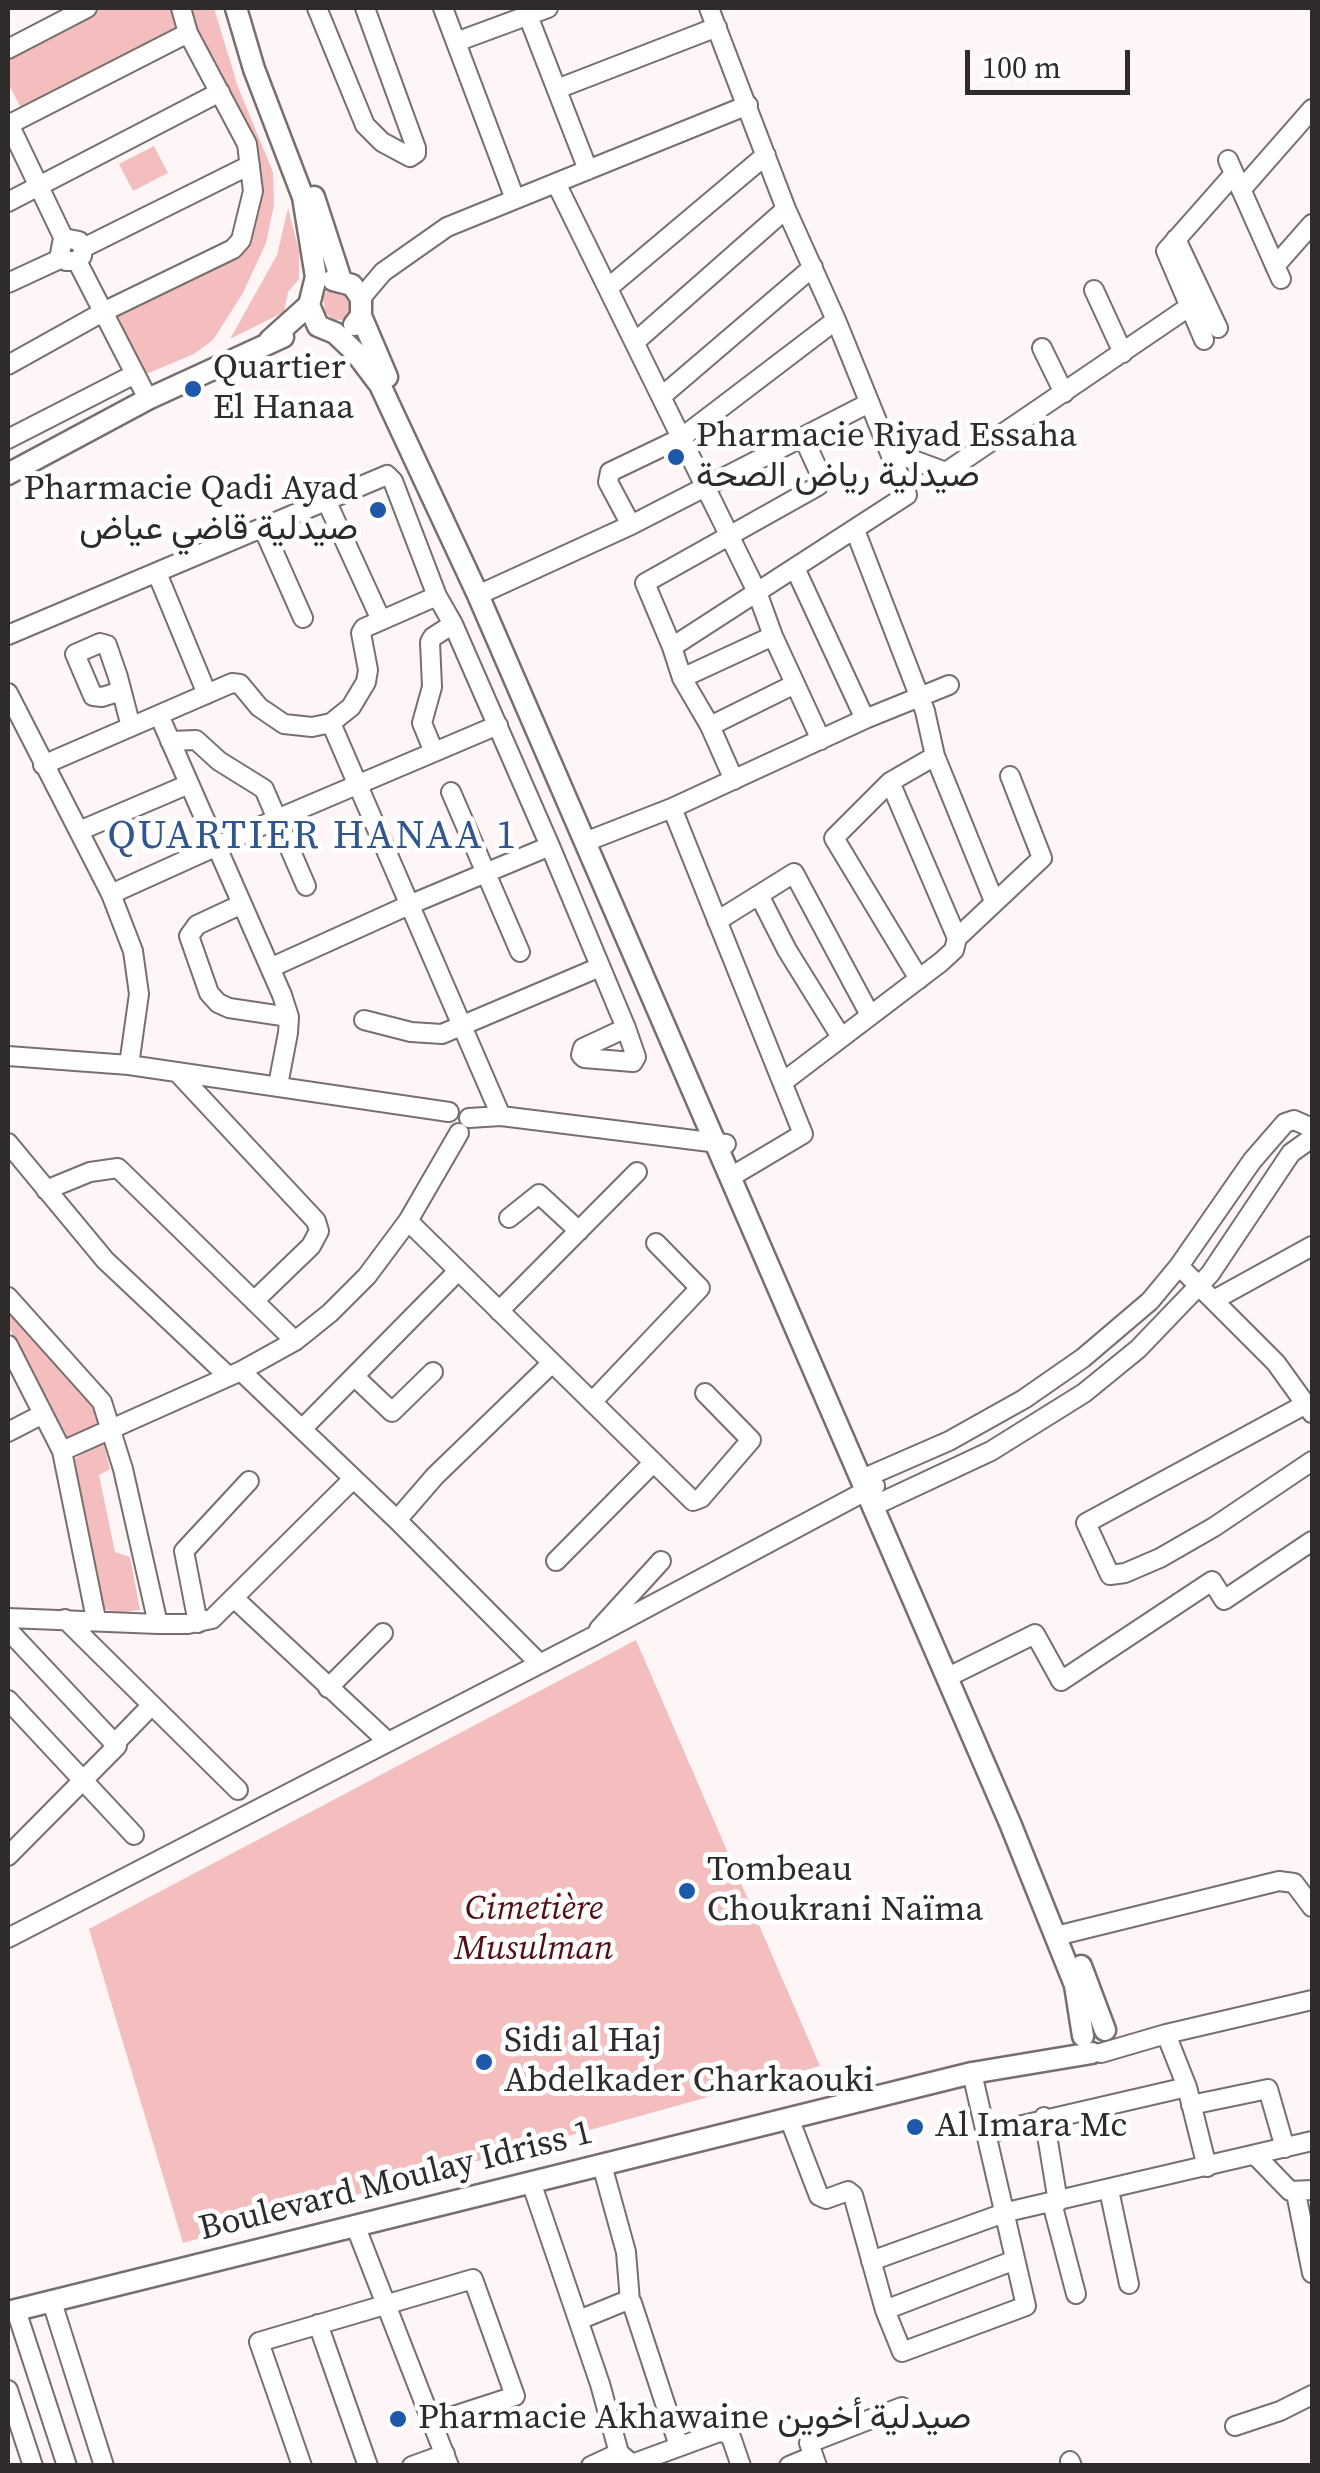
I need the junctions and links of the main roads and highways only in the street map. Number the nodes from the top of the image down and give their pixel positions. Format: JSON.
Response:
{"nodes":[{"id":1,"x":236,"y":8,"type":"edge"},
{"id":2,"x":246,"y":8,"type":"edge"},
{"id":3,"x":343,"y":281,"type":"junction"},
{"id":4,"x":312,"y":298,"type":"junction"},
{"id":5,"x":361,"y":307,"type":"junction"},
{"id":6,"x":326,"y":330,"type":"junction"},
{"id":7,"x":270,"y":340,"type":"junction"},
{"id":8,"x":14,"y":471,"type":"edge"},
{"id":9,"x":483,"y":593,"type":"junction"},
{"id":10,"x":721,"y":1143,"type":"junction"},
{"id":11,"x":772,"y":1260,"type":"junction"},
{"id":12,"x":12,"y":2311,"type":"edge"}],
"edges":[{"from":1,"to":4,"type":"main road"},
{"from":2,"to":3,"type":"main road"},
{"from":3,"to":4,"type":"main road"},
{"from":3,"to":5,"type":"main road"},
{"from":4,"to":6,"type":"main road"},
{"from":4,"to":7,"type":"main road"},
{"from":5,"to":6,"type":"main road"},
{"from":5,"to":9,"type":"main road"},
{"from":6,"to":7,"type":"main road"},
{"from":6,"to":9,"type":"main road"},
{"from":7,"to":8,"type":"main road"},
{"from":9,"to":10,"type":"main road"},
{"from":10,"to":11,"type":"main road"},
{"from":10,"to":11,"type":"main road"},
{"from":11,"to":12,"type":"main road","name":"Boulevard Moulay Idriss 1"}]}
